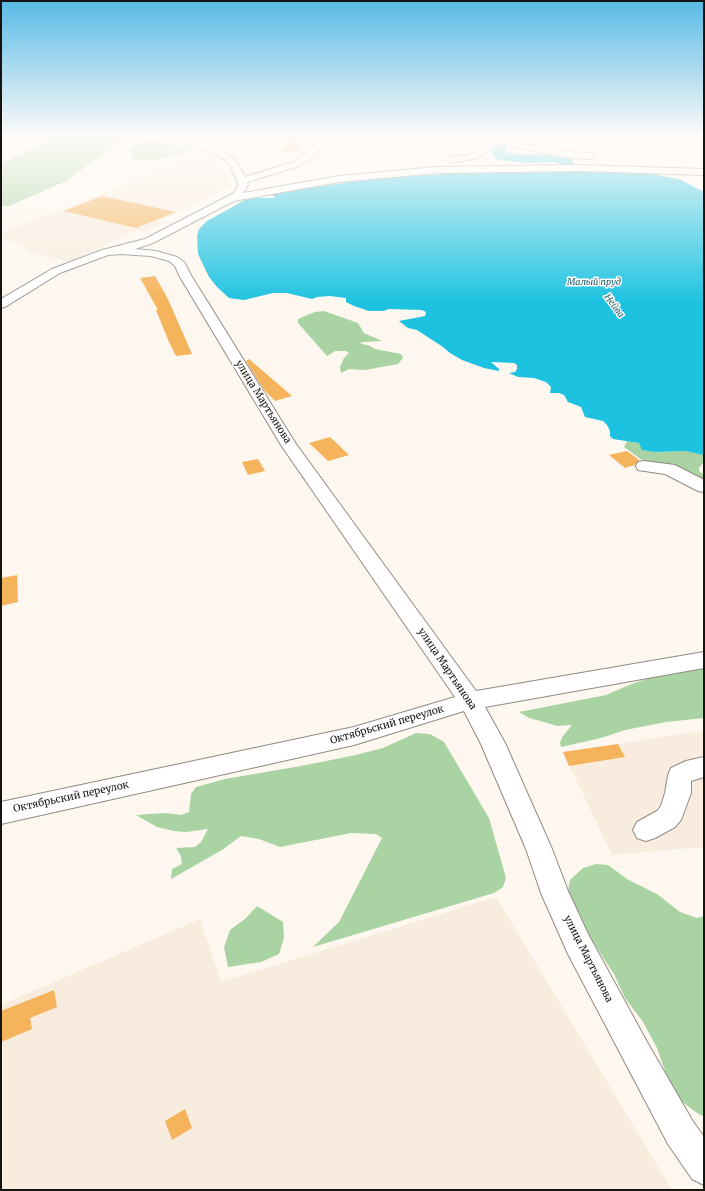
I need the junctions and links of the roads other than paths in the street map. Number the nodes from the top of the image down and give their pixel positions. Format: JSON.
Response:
{"nodes":[{"id":1,"x":240,"y":192,"type":"edge"},
{"id":2,"x":267,"y":192,"type":"edge"},
{"id":3,"x":234,"y":198,"type":"junction"},
{"id":4,"x":106,"y":252,"type":"junction"},
{"id":5,"x":1,"y":304,"type":"edge"},
{"id":6,"x":644,"y":466,"type":"dead end"},
{"id":7,"x":704,"y":487,"type":"edge"},
{"id":8,"x":704,"y":660,"type":"edge"},
{"id":9,"x":470,"y":700,"type":"junction"},
{"id":10,"x":704,"y":767,"type":"edge"},
{"id":11,"x":1,"y":812,"type":"edge"},
{"id":12,"x":646,"y":830,"type":"dead end"},
{"id":13,"x":704,"y":1167,"type":"edge"}],
"edges":[{"from":1,"to":3,"type":"street"},
{"from":2,"to":3,"type":"street"},
{"from":3,"to":4,"type":"street"},
{"from":4,"to":5,"type":"street"},
{"from":4,"to":9,"type":"street","name":"улица Мартьянова"},
{"from":6,"to":7,"type":"street"},
{"from":8,"to":9,"type":"street","name":"Октябрьский переулок"},
{"from":9,"to":11,"type":"street","name":"Октябрьский переулок"},
{"from":9,"to":13,"type":"street","name":"улица Мартьянова"},
{"from":10,"to":12,"type":"street"}]}
